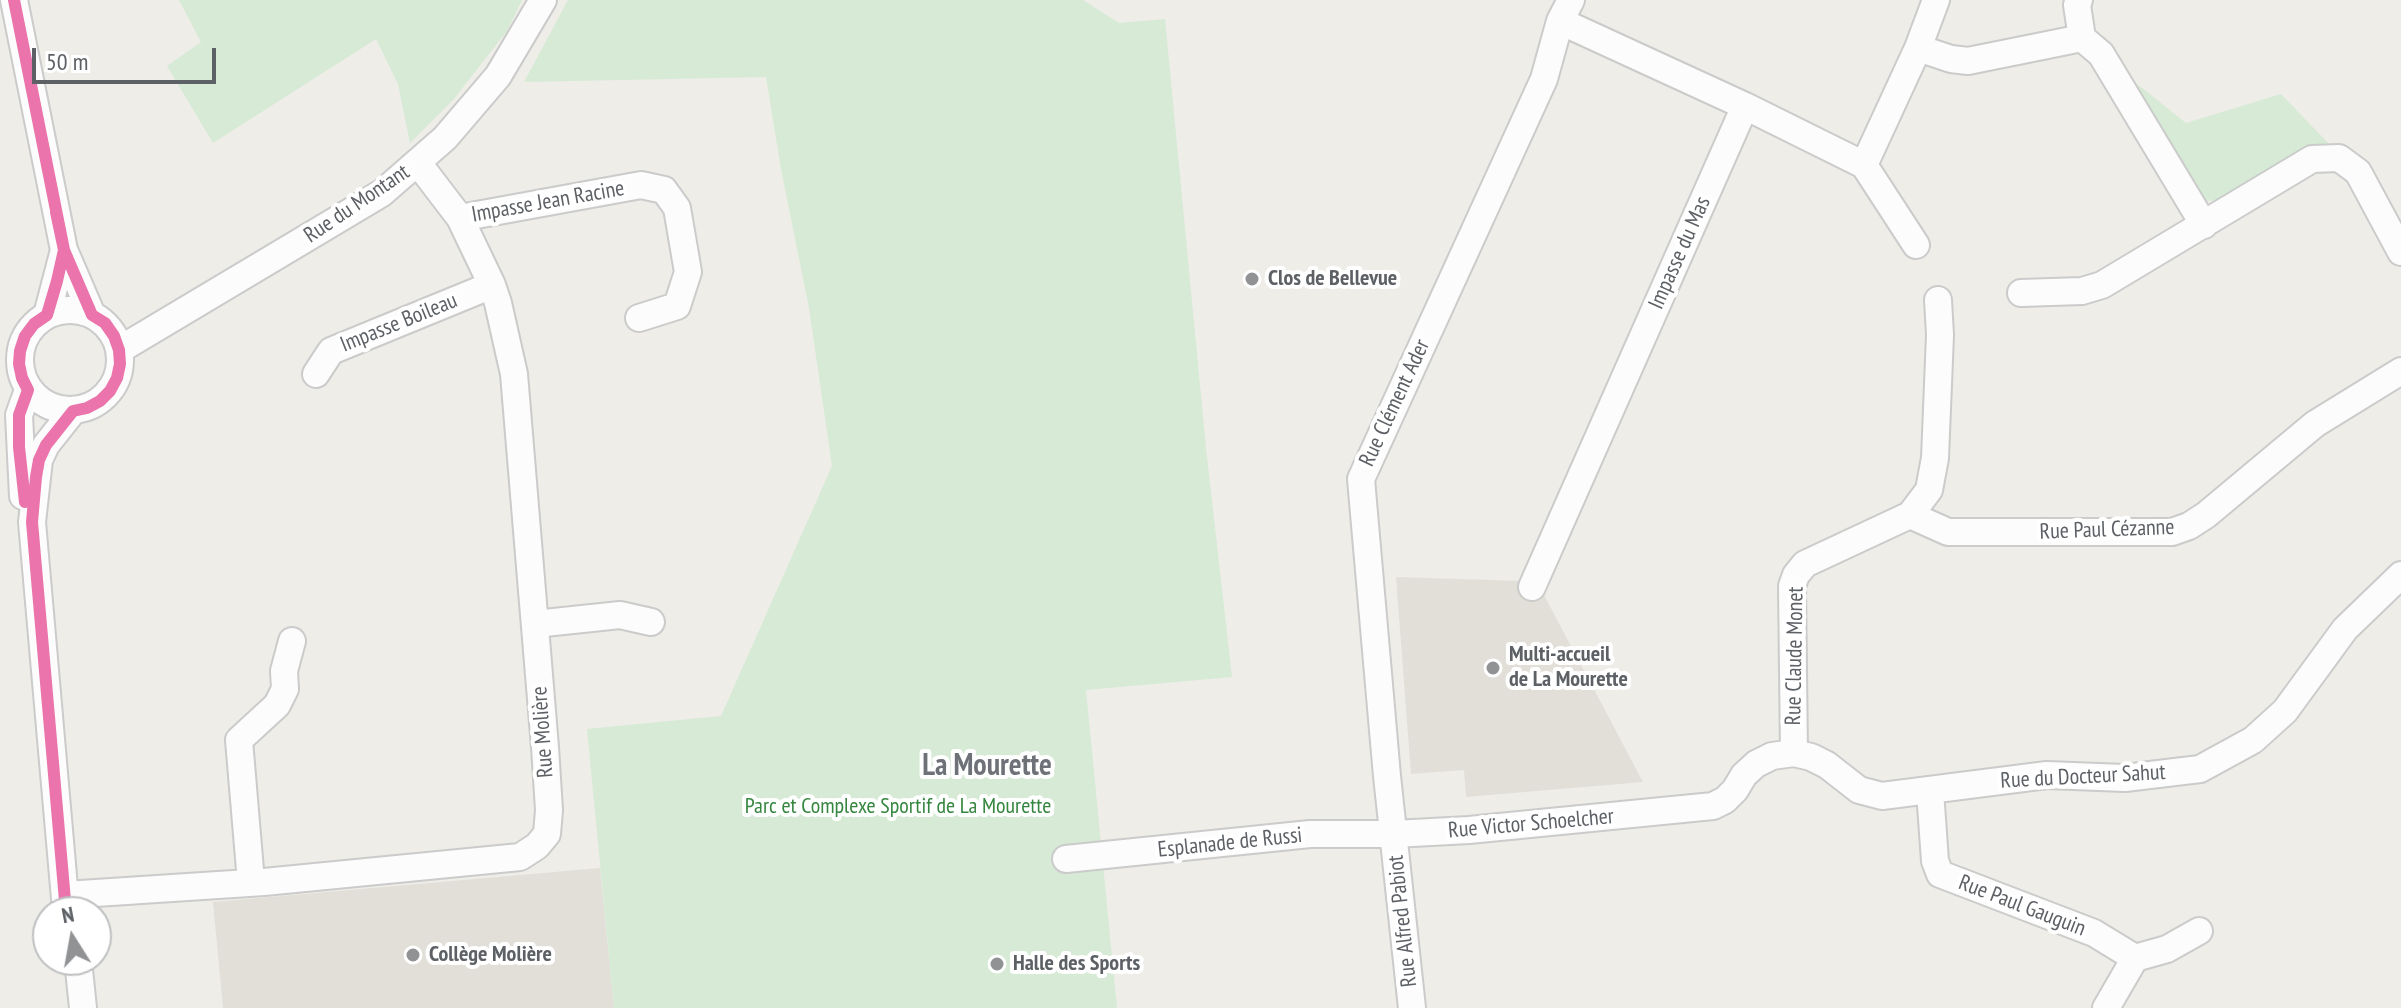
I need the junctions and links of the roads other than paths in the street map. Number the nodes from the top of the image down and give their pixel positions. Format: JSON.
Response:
{"nodes":[{"id":1,"x":14,"y":0,"type":"edge"},
{"id":2,"x":543,"y":0,"type":"edge"},
{"id":3,"x":1936,"y":0,"type":"edge"},
{"id":4,"x":2079,"y":0,"type":"edge"},
{"id":5,"x":1560,"y":7,"type":"edge"},
{"id":6,"x":2082,"y":38,"type":"junction"},
{"id":7,"x":1918,"y":48,"type":"junction"},
{"id":8,"x":1745,"y":106,"type":"junction"},
{"id":9,"x":418,"y":163,"type":"junction"},
{"id":10,"x":1864,"y":165,"type":"junction"},
{"id":11,"x":460,"y":218,"type":"junction"},
{"id":12,"x":2204,"y":225,"type":"junction"},
{"id":13,"x":1916,"y":245,"type":"dead end"},
{"id":14,"x":64,"y":250,"type":"junction"},
{"id":15,"x":2401,"y":252,"type":"edge"},
{"id":16,"x":492,"y":285,"type":"junction"},
{"id":17,"x":2021,"y":293,"type":"dead end"},
{"id":18,"x":1938,"y":300,"type":"dead end"},
{"id":19,"x":47,"y":315,"type":"junction"},
{"id":20,"x":92,"y":315,"type":"junction"},
{"id":21,"x":639,"y":318,"type":"dead end"},
{"id":22,"x":119,"y":350,"type":"junction"},
{"id":23,"x":10,"y":351,"type":"edge"},
{"id":24,"x":2401,"y":371,"type":"edge"},
{"id":25,"x":316,"y":374,"type":"dead end"},
{"id":26,"x":28,"y":390,"type":"junction"},
{"id":27,"x":73,"y":411,"type":"junction"},
{"id":28,"x":1910,"y":515,"type":"junction"},
{"id":29,"x":32,"y":522,"type":"junction"},
{"id":30,"x":2401,"y":575,"type":"edge"},
{"id":31,"x":1532,"y":587,"type":"dead end"},
{"id":32,"x":651,"y":622,"type":"dead end"},
{"id":33,"x":535,"y":624,"type":"junction"},
{"id":34,"x":292,"y":641,"type":"dead end"},
{"id":35,"x":1794,"y":753,"type":"junction"},
{"id":36,"x":1930,"y":791,"type":"junction"},
{"id":37,"x":1394,"y":834,"type":"junction"},
{"id":38,"x":1066,"y":859,"type":"dead end"},
{"id":39,"x":251,"y":882,"type":"junction"},
{"id":40,"x":65,"y":896,"type":"edge"},
{"id":41,"x":112,"y":899,"type":"edge"},
{"id":42,"x":2199,"y":931,"type":"dead end"},
{"id":43,"x":2135,"y":958,"type":"junction"},
{"id":44,"x":64,"y":976,"type":"edge"},
{"id":45,"x":80,"y":976,"type":"edge"},
{"id":46,"x":67,"y":1008,"type":"edge"},
{"id":47,"x":83,"y":1008,"type":"edge"},
{"id":48,"x":1412,"y":1008,"type":"edge"},
{"id":49,"x":2106,"y":1008,"type":"edge"}],
"edges":[{"from":1,"to":14,"type":"street"},
{"from":2,"to":9,"type":"street","name":"Rue du Montant"},
{"from":3,"to":7,"type":"street"},
{"from":4,"to":6,"type":"street"},
{"from":5,"to":8,"type":"street"},
{"from":5,"to":37,"type":"street","name":"Rue Clément Ader"},
{"from":6,"to":7,"type":"street"},
{"from":6,"to":12,"type":"street"},
{"from":7,"to":10,"type":"street"},
{"from":8,"to":10,"type":"street"},
{"from":8,"to":31,"type":"street","name":"Impasse du Mas"},
{"from":9,"to":11,"type":"street","name":"Rue Molière"},
{"from":9,"to":22,"type":"street","name":"Rue du Montant"},
{"from":10,"to":13,"type":"street"},
{"from":11,"to":16,"type":"street","name":"Rue Molière"},
{"from":11,"to":21,"type":"street","name":"Impasse Jean Racine"},
{"from":12,"to":15,"type":"street"},
{"from":12,"to":17,"type":"street"},
{"from":14,"to":19,"type":"street"},
{"from":14,"to":20,"type":"street"},
{"from":16,"to":25,"type":"street","name":"Impasse Boileau"},
{"from":16,"to":33,"type":"street","name":"Rue Molière"},
{"from":18,"to":28,"type":"street"},
{"from":19,"to":20,"type":"street"},
{"from":19,"to":23,"type":"street"},
{"from":20,"to":22,"type":"street"},
{"from":22,"to":27,"type":"street"},
{"from":23,"to":26,"type":"street"},
{"from":24,"to":28,"type":"street","name":"Rue Paul Cézanne"},
{"from":26,"to":27,"type":"street"},
{"from":26,"to":29,"type":"street"},
{"from":27,"to":29,"type":"street"},
{"from":28,"to":35,"type":"street","name":"Rue Claude Monet"},
{"from":29,"to":40,"type":"street"},
{"from":30,"to":36,"type":"street","name":"Rue du Docteur Sahut"},
{"from":32,"to":33,"type":"street"},
{"from":33,"to":39,"type":"street","name":"Rue Molière"},
{"from":34,"to":39,"type":"street"},
{"from":35,"to":36,"type":"street","name":"Rue du Docteur Sahut"},
{"from":35,"to":37,"type":"street","name":"Rue Victor Schoelcher"},
{"from":36,"to":43,"type":"street","name":"Rue Paul Gauguin"},
{"from":37,"to":38,"type":"street","name":"Esplanade de Russi"},
{"from":37,"to":48,"type":"street","name":"Rue Alfred Pabiot"},
{"from":39,"to":41,"type":"street","name":"Rue Molière"},
{"from":42,"to":43,"type":"street"},
{"from":43,"to":49,"type":"street"},
{"from":44,"to":46,"type":"street"},
{"from":45,"to":47,"type":"street"}]}
